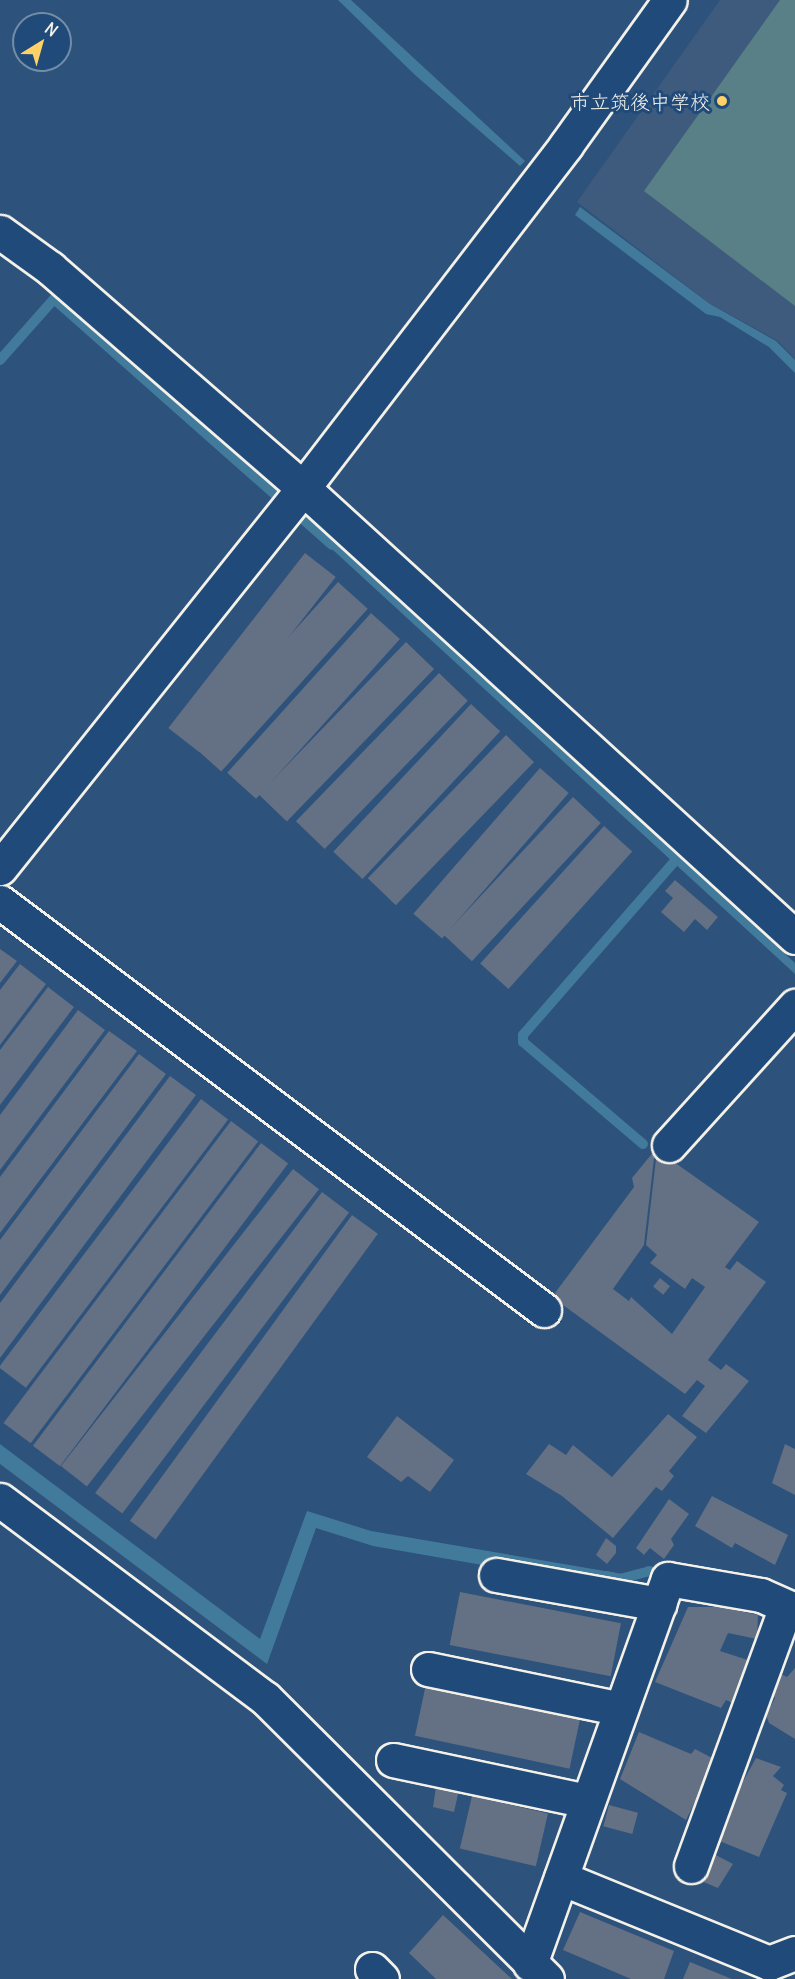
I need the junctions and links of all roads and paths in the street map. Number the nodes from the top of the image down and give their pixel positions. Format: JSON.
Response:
{"nodes":[{"id":1,"x":670,"y":0,"type":"edge"},
{"id":2,"x":0,"y":232,"type":"edge"},
{"id":3,"x":303,"y":488,"type":"junction"},
{"id":4,"x":0,"y":868,"type":"edge"},
{"id":5,"x":0,"y":902,"type":"edge"},
{"id":6,"x":795,"y":937,"type":"edge"},
{"id":7,"x":795,"y":1006,"type":"edge"},
{"id":8,"x":669,"y":1145,"type":"dead end"},
{"id":9,"x":544,"y":1311,"type":"dead end"},
{"id":10,"x":0,"y":1500,"type":"edge"},
{"id":11,"x":496,"y":1575,"type":"dead end"},
{"id":12,"x":659,"y":1604,"type":"junction"},
{"id":13,"x":791,"y":1609,"type":"edge"},
{"id":14,"x":428,"y":1669,"type":"dead end"},
{"id":15,"x":621,"y":1709,"type":"junction"},
{"id":16,"x":393,"y":1760,"type":"dead end"},
{"id":17,"x":588,"y":1801,"type":"junction"},
{"id":18,"x":691,"y":1866,"type":"dead end"},
{"id":19,"x":561,"y":1878,"type":"junction"},
{"id":20,"x":795,"y":1953,"type":"edge"},
{"id":21,"x":539,"y":1971,"type":"edge"}],
"edges":[{"from":1,"to":3,"type":"street"},
{"from":2,"to":3,"type":"street"},
{"from":3,"to":4,"type":"street"},
{"from":3,"to":6,"type":"street"},
{"from":5,"to":9,"type":"street"},
{"from":7,"to":8,"type":"street"},
{"from":10,"to":21,"type":"street"},
{"from":11,"to":12,"type":"street"},
{"from":12,"to":13,"type":"street"},
{"from":12,"to":15,"type":"street"},
{"from":13,"to":18,"type":"street"},
{"from":14,"to":15,"type":"street"},
{"from":15,"to":17,"type":"street"},
{"from":16,"to":17,"type":"street"},
{"from":17,"to":19,"type":"street"},
{"from":19,"to":20,"type":"street"},
{"from":19,"to":21,"type":"street"}]}
